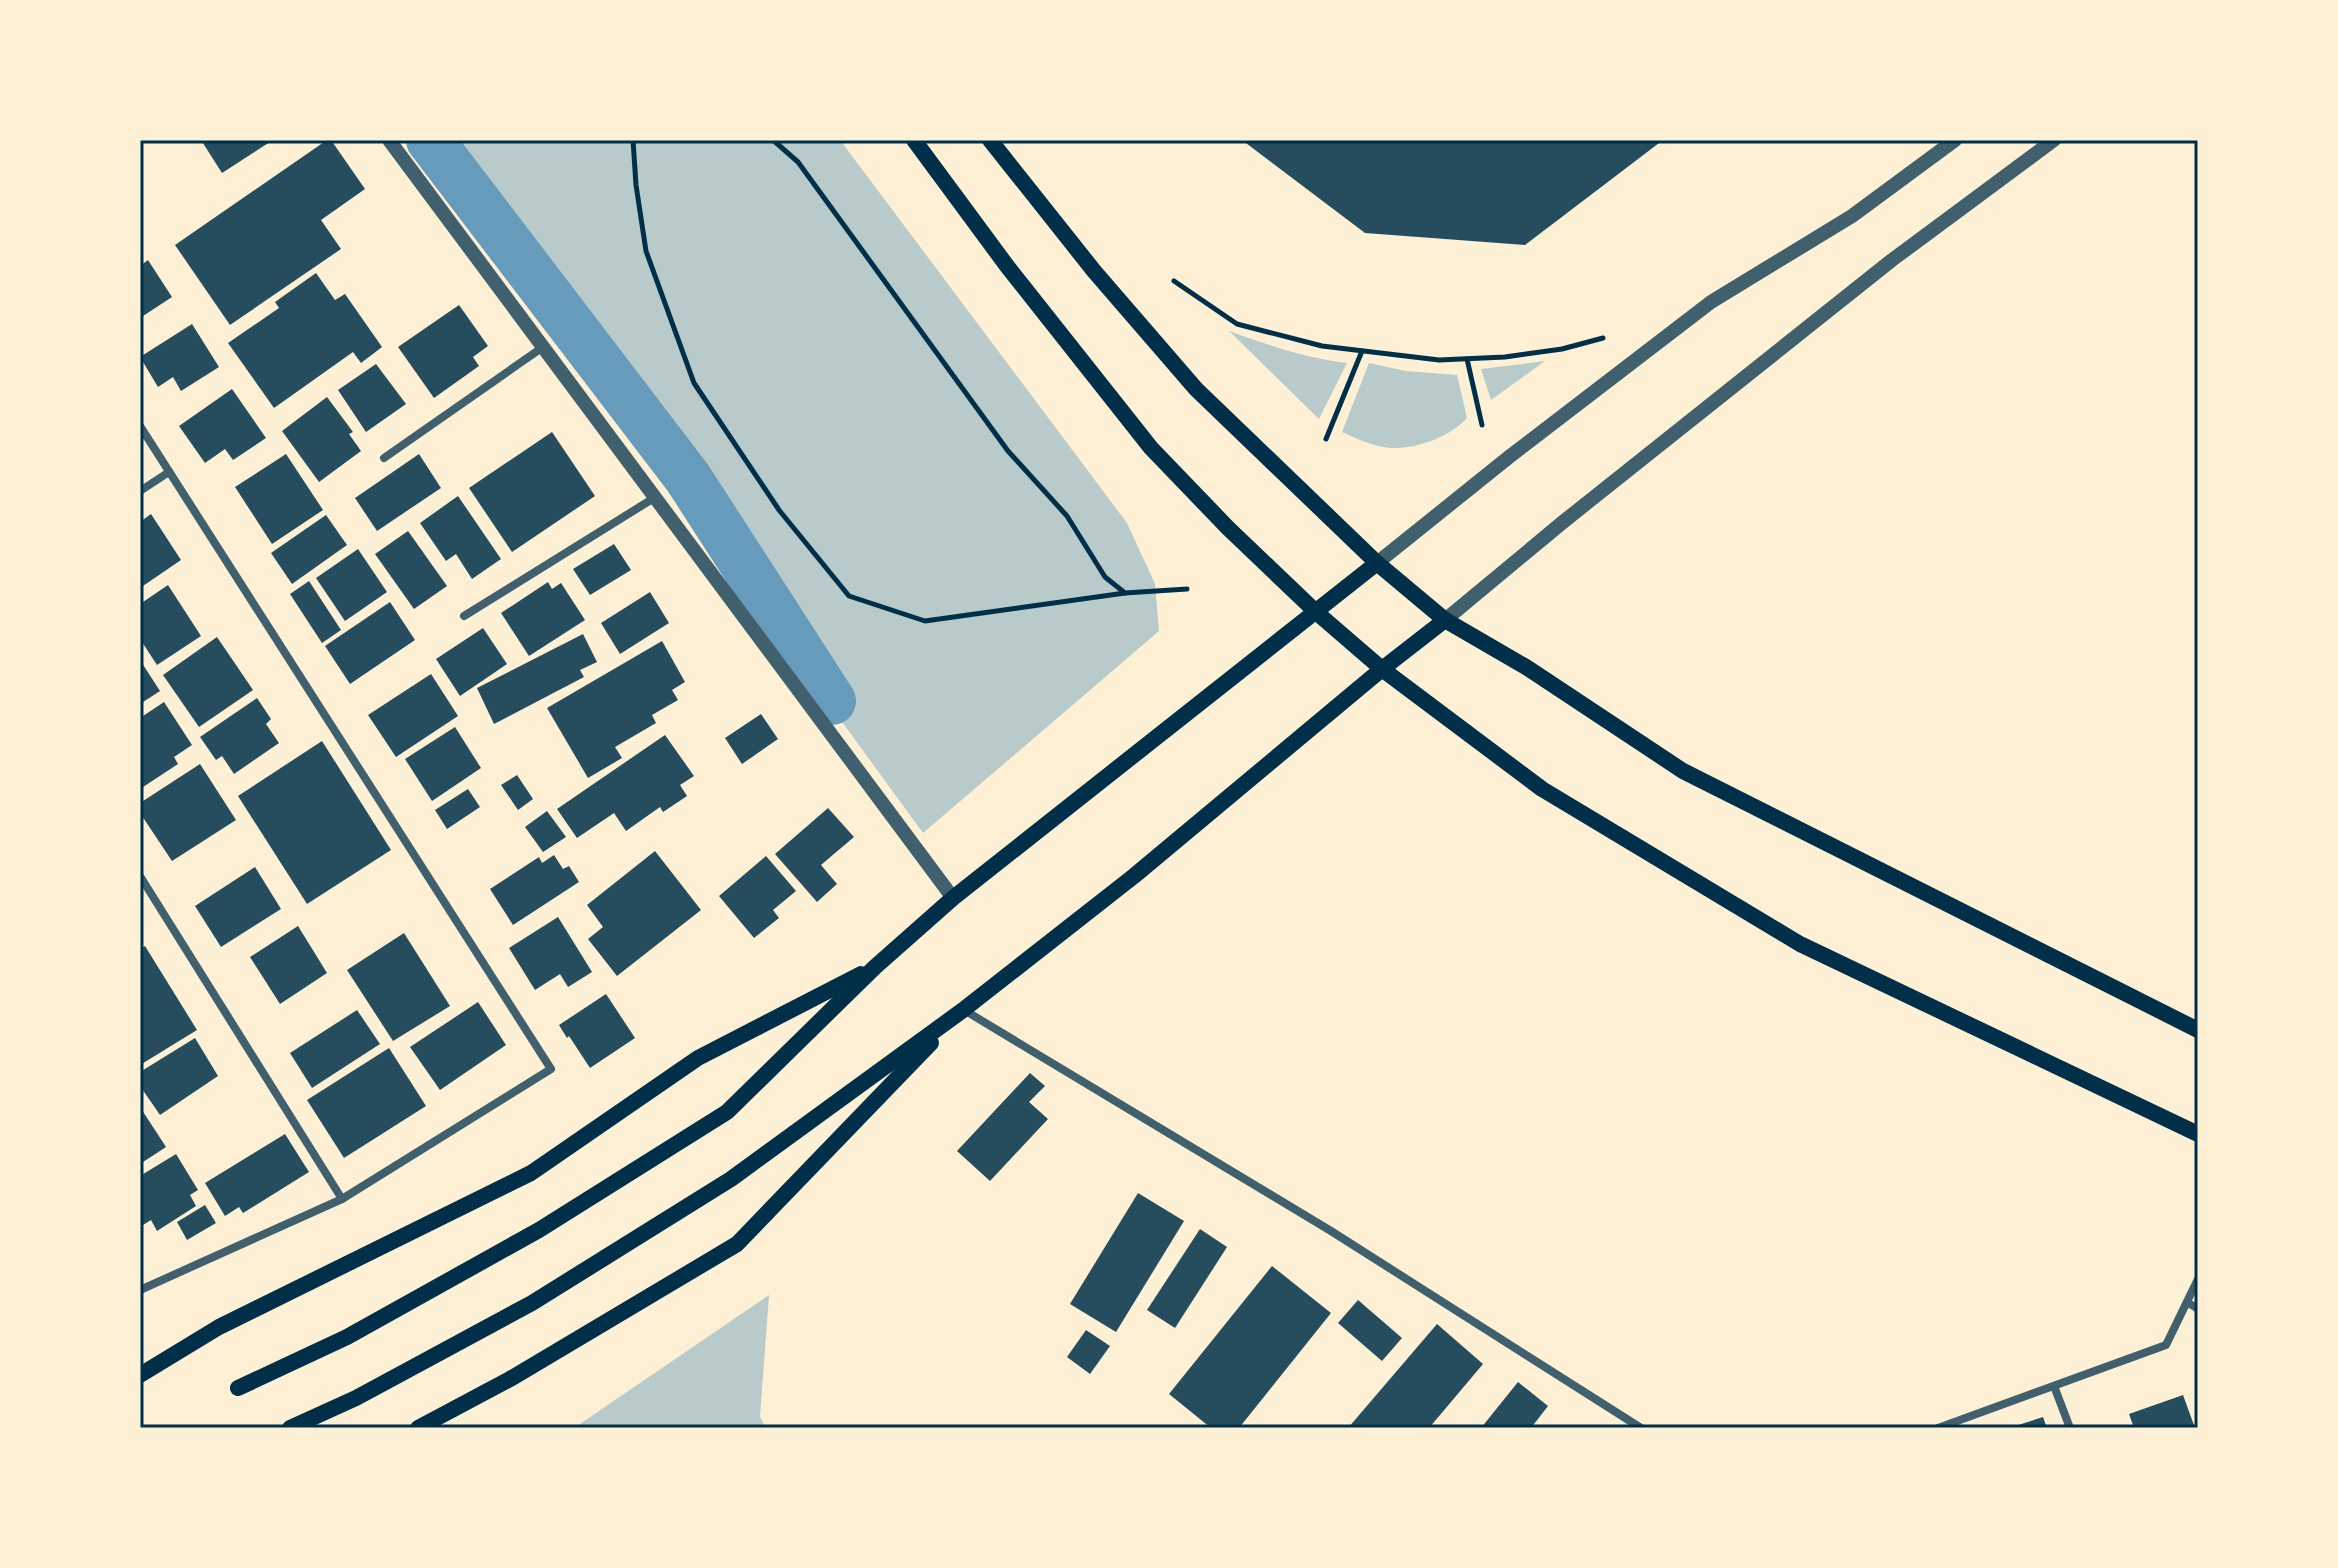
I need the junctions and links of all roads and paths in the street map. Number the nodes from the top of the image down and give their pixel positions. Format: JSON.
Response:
{"nodes":[{"id":1,"x":389,"y":140,"type":"edge"},
{"id":2,"x":633,"y":140,"type":"edge"},
{"id":3,"x":773,"y":140,"type":"edge"},
{"id":4,"x":914,"y":140,"type":"edge"},
{"id":5,"x":990,"y":140,"type":"edge"},
{"id":6,"x":1955,"y":140,"type":"edge"},
{"id":7,"x":2054,"y":140,"type":"edge"},
{"id":8,"x":1174,"y":281,"type":"dead end"},
{"id":9,"x":1603,"y":338,"type":"dead end"},
{"id":10,"x":543,"y":347,"type":"junction"},
{"id":11,"x":1362,"y":351,"type":"junction"},
{"id":12,"x":1467,"y":359,"type":"junction"},
{"id":13,"x":1482,"y":425,"type":"dead end"},
{"id":14,"x":140,"y":426,"type":"edge"},
{"id":15,"x":1326,"y":439,"type":"dead end"},
{"id":16,"x":384,"y":458,"type":"dead end"},
{"id":17,"x":169,"y":472,"type":"junction"},
{"id":18,"x":140,"y":491,"type":"edge"},
{"id":19,"x":654,"y":498,"type":"junction"},
{"id":20,"x":1377,"y":563,"type":"junction"},
{"id":21,"x":1187,"y":589,"type":"dead end"},
{"id":22,"x":1125,"y":593,"type":"junction"},
{"id":23,"x":1316,"y":612,"type":"junction"},
{"id":24,"x":464,"y":616,"type":"dead end"},
{"id":25,"x":1445,"y":620,"type":"junction"},
{"id":26,"x":1382,"y":669,"type":"junction"},
{"id":27,"x":140,"y":876,"type":"edge"},
{"id":28,"x":953,"y":898,"type":"junction"},
{"id":29,"x":875,"y":967,"type":"junction"},
{"id":30,"x":963,"y":1010,"type":"junction"},
{"id":31,"x":2198,"y":1030,"type":"edge"},
{"id":32,"x":2198,"y":1134,"type":"edge"},
{"id":33,"x":342,"y":1199,"type":"junction"},
{"id":34,"x":2198,"y":1279,"type":"edge"},
{"id":35,"x":140,"y":1290,"type":"edge"},
{"id":36,"x":2187,"y":1302,"type":"junction"},
{"id":37,"x":2198,"y":1309,"type":"edge"},
{"id":38,"x":140,"y":1375,"type":"edge"},
{"id":39,"x":2054,"y":1386,"type":"junction"},
{"id":40,"x":238,"y":1388,"type":"dead end"},
{"id":41,"x":290,"y":1428,"type":"edge"},
{"id":42,"x":418,"y":1428,"type":"edge"},
{"id":43,"x":1641,"y":1428,"type":"edge"},
{"id":44,"x":1938,"y":1428,"type":"edge"},
{"id":45,"x":2070,"y":1428,"type":"edge"}],
"edges":[{"from":1,"to":10,"type":"street"},
{"from":2,"to":22,"type":"path"},
{"from":3,"to":22,"type":"path"},
{"from":4,"to":23,"type":"main road"},
{"from":5,"to":20,"type":"main road"},
{"from":6,"to":20,"type":"street"},
{"from":7,"to":25,"type":"street"},
{"from":8,"to":11,"type":"path"},
{"from":9,"to":12,"type":"path"},
{"from":10,"to":16,"type":"street"},
{"from":10,"to":19,"type":"street"},
{"from":11,"to":12,"type":"path"},
{"from":11,"to":15,"type":"path"},
{"from":12,"to":13,"type":"path"},
{"from":14,"to":17,"type":"street"},
{"from":17,"to":18,"type":"street"},
{"from":17,"to":33,"type":"street"},
{"from":19,"to":24,"type":"street"},
{"from":19,"to":28,"type":"street"},
{"from":20,"to":23,"type":"main road"},
{"from":20,"to":25,"type":"main road"},
{"from":21,"to":22,"type":"path"},
{"from":23,"to":26,"type":"main road"},
{"from":23,"to":28,"type":"main road"},
{"from":25,"to":26,"type":"main road"},
{"from":25,"to":31,"type":"main road"},
{"from":26,"to":30,"type":"main road"},
{"from":26,"to":32,"type":"main road"},
{"from":27,"to":33,"type":"street"},
{"from":28,"to":29,"type":"main road"},
{"from":29,"to":38,"type":"main road"},
{"from":29,"to":40,"type":"main road"},
{"from":30,"to":41,"type":"main road"},
{"from":30,"to":42,"type":"main road"},
{"from":30,"to":43,"type":"street"},
{"from":33,"to":35,"type":"street"},
{"from":34,"to":36,"type":"street"},
{"from":36,"to":37,"type":"street"},
{"from":36,"to":39,"type":"street"},
{"from":39,"to":44,"type":"street"},
{"from":39,"to":45,"type":"street"}]}
